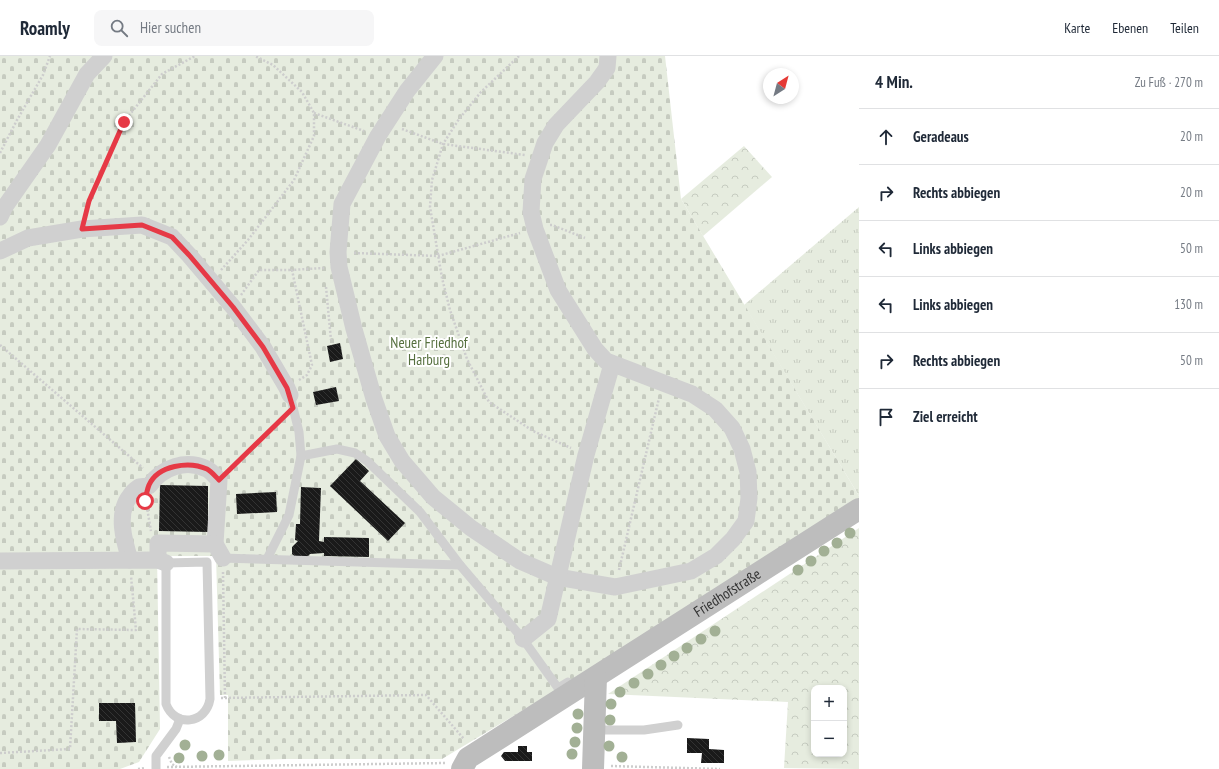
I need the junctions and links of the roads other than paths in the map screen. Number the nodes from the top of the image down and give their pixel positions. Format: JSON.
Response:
{"nodes":[{"id":1,"x":104,"y":56,"type":"edge"},
{"id":2,"x":435,"y":56,"type":"edge"},
{"id":3,"x":608,"y":56,"type":"edge"},
{"id":4,"x":0,"y":217,"type":"edge"},
{"id":5,"x":0,"y":251,"type":"edge"},
{"id":6,"x":612,"y":364,"type":"junction"},
{"id":7,"x":292,"y":402,"type":"joint"},
{"id":8,"x":301,"y":456,"type":"junction"},
{"id":9,"x":859,"y":509,"type":"edge"},
{"id":10,"x":161,"y":555,"type":"junction"},
{"id":11,"x":217,"y":559,"type":"junction"},
{"id":12,"x":267,"y":559,"type":"junction"},
{"id":13,"x":130,"y":560,"type":"junction"},
{"id":14,"x":0,"y":561,"type":"edge"},
{"id":15,"x":460,"y":565,"type":"junction"},
{"id":16,"x":557,"y":577,"type":"junction"},
{"id":17,"x":523,"y":640,"type":"junction"},
{"id":18,"x":596,"y":677,"type":"junction"},
{"id":19,"x":568,"y":682,"type":"dead end"},
{"id":20,"x":180,"y":719,"type":"junction"},
{"id":21,"x":678,"y":725,"type":"dead end"},
{"id":22,"x":594,"y":730,"type":"junction"},
{"id":23,"x":452,"y":766,"type":"edge"},
{"id":24,"x":594,"y":767,"type":"edge"},
{"id":25,"x":155,"y":768,"type":"edge"}],
"edges":[{"from":1,"to":4,"type":"street"},
{"from":2,"to":16,"type":"street"},
{"from":3,"to":6,"type":"street"},
{"from":5,"to":7,"type":"street"},
{"from":6,"to":16,"type":"street"},
{"from":6,"to":16,"type":"street"},
{"from":7,"to":8,"type":"lane"},
{"from":8,"to":12,"type":"lane"},
{"from":8,"to":15,"type":"lane"},
{"from":9,"to":18,"type":"street","name":"Friedhofstraße"},
{"from":10,"to":11,"type":"street"},
{"from":10,"to":13,"type":"street"},
{"from":10,"to":20,"type":"lane"},
{"from":11,"to":12,"type":"lane"},
{"from":11,"to":13,"type":"street"},
{"from":11,"to":20,"type":"lane"},
{"from":12,"to":15,"type":"lane"},
{"from":13,"to":14,"type":"street"},
{"from":15,"to":17,"type":"lane"},
{"from":16,"to":17,"type":"street"},
{"from":17,"to":19,"type":"lane"},
{"from":18,"to":22,"type":"street"},
{"from":18,"to":23,"type":"street","name":"Friedhofstraße"},
{"from":20,"to":25,"type":"lane"},
{"from":21,"to":22,"type":"lane"},
{"from":22,"to":24,"type":"street"}]}
